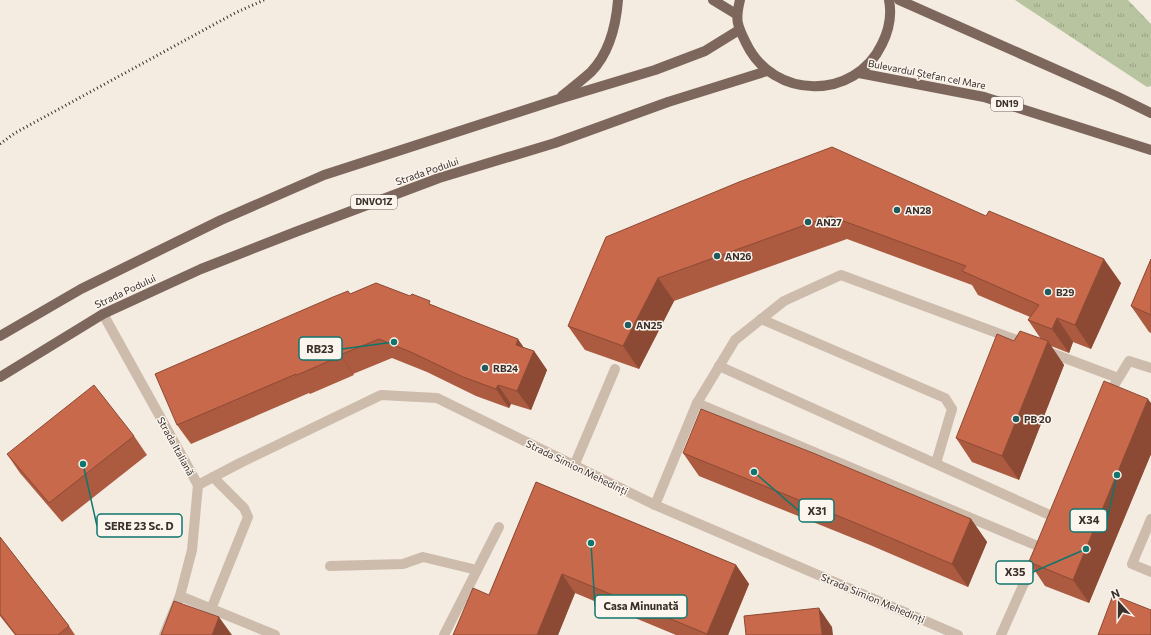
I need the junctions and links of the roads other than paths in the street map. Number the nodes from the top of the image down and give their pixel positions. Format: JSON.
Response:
{"nodes":[{"id":1,"x":618,"y":0,"type":"edge"},
{"id":2,"x":713,"y":0,"type":"edge"},
{"id":3,"x":740,"y":0,"type":"edge"},
{"id":4,"x":889,"y":0,"type":"edge"},
{"id":5,"x":898,"y":0,"type":"edge"},
{"id":6,"x":736,"y":14,"type":"junction"},
{"id":7,"x":739,"y":30,"type":"junction"},
{"id":8,"x":767,"y":70,"type":"junction"},
{"id":9,"x":859,"y":73,"type":"junction"},
{"id":10,"x":559,"y":99,"type":"junction"},
{"id":11,"x":1151,"y":112,"type":"edge"},
{"id":12,"x":1151,"y":150,"type":"edge"},
{"id":13,"x":103,"y":314,"type":"junction"},
{"id":14,"x":761,"y":319,"type":"junction"},
{"id":15,"x":0,"y":336,"type":"edge"},
{"id":16,"x":719,"y":366,"type":"junction"},
{"id":17,"x":1151,"y":368,"type":"edge"},
{"id":18,"x":614,"y":369,"type":"edge"},
{"id":19,"x":0,"y":377,"type":"edge"},
{"id":20,"x":1118,"y":378,"type":"junction"},
{"id":21,"x":1112,"y":392,"type":"edge"},
{"id":22,"x":697,"y":403,"type":"junction"},
{"id":23,"x":936,"y":464,"type":"junction"},
{"id":24,"x":574,"y":466,"type":"junction"},
{"id":25,"x":213,"y":477,"type":"junction"},
{"id":26,"x":198,"y":485,"type":"junction"},
{"id":27,"x":655,"y":505,"type":"junction"},
{"id":28,"x":1151,"y":519,"type":"edge"},
{"id":29,"x":499,"y":527,"type":"dead end"},
{"id":30,"x":1040,"y":547,"type":"junction"},
{"id":31,"x":330,"y":566,"type":"dead end"},
{"id":32,"x":477,"y":570,"type":"junction"},
{"id":33,"x":1151,"y":572,"type":"edge"},
{"id":34,"x":180,"y":596,"type":"junction"},
{"id":35,"x":211,"y":609,"type":"junction"},
{"id":36,"x":164,"y":635,"type":"edge"},
{"id":37,"x":275,"y":635,"type":"edge"},
{"id":38,"x":444,"y":635,"type":"edge"},
{"id":39,"x":958,"y":635,"type":"edge"},
{"id":40,"x":1001,"y":635,"type":"edge"}],
"edges":[{"from":1,"to":10,"type":"main road"},
{"from":2,"to":6,"type":"main road"},
{"from":3,"to":6,"type":"main road"},
{"from":4,"to":9,"type":"main road"},
{"from":5,"to":11,"type":"main road"},
{"from":6,"to":7,"type":"main road"},
{"from":7,"to":8,"type":"main road"},
{"from":7,"to":10,"type":"main road","name":"Strada Podului"},
{"from":8,"to":9,"type":"main road"},
{"from":8,"to":13,"type":"main road","name":"Strada Podului","number":"DNVO1Z"},
{"from":9,"to":12,"type":"main road","name":"Bulevardul Ștefan cel Mare","number":"DN19"},
{"from":10,"to":15,"type":"main road","name":"Strada Podului"},
{"from":13,"to":19,"type":"main road","name":"Strada Podului","number":"DNVO1Z"},
{"from":13,"to":26,"type":"street","name":"Strada Italiană"},
{"from":14,"to":16,"type":"street"},
{"from":14,"to":20,"type":"street"},
{"from":14,"to":23,"type":"street"},
{"from":16,"to":22,"type":"street"},
{"from":16,"to":23,"type":"street"},
{"from":17,"to":20,"type":"street"},
{"from":18,"to":24,"type":"street"},
{"from":20,"to":21,"type":"street"},
{"from":22,"to":27,"type":"street"},
{"from":22,"to":30,"type":"street"},
{"from":23,"to":30,"type":"street"},
{"from":24,"to":25,"type":"street","name":"Strada Simion Mehedinți"},
{"from":24,"to":27,"type":"street","name":"Strada Simion Mehedinți"},
{"from":25,"to":26,"type":"street","name":"Strada Simion Mehedinți"},
{"from":25,"to":35,"type":"street"},
{"from":26,"to":34,"type":"street","name":"Strada Italiană"},
{"from":27,"to":39,"type":"street","name":"Strada Simion Mehedinți"},
{"from":28,"to":33,"type":"street"},
{"from":29,"to":32,"type":"street"},
{"from":30,"to":40,"type":"street"},
{"from":31,"to":32,"type":"street"},
{"from":32,"to":38,"type":"street"},
{"from":34,"to":35,"type":"street"},
{"from":34,"to":36,"type":"street","name":"Strada Italiană"},
{"from":35,"to":37,"type":"street"}]}
